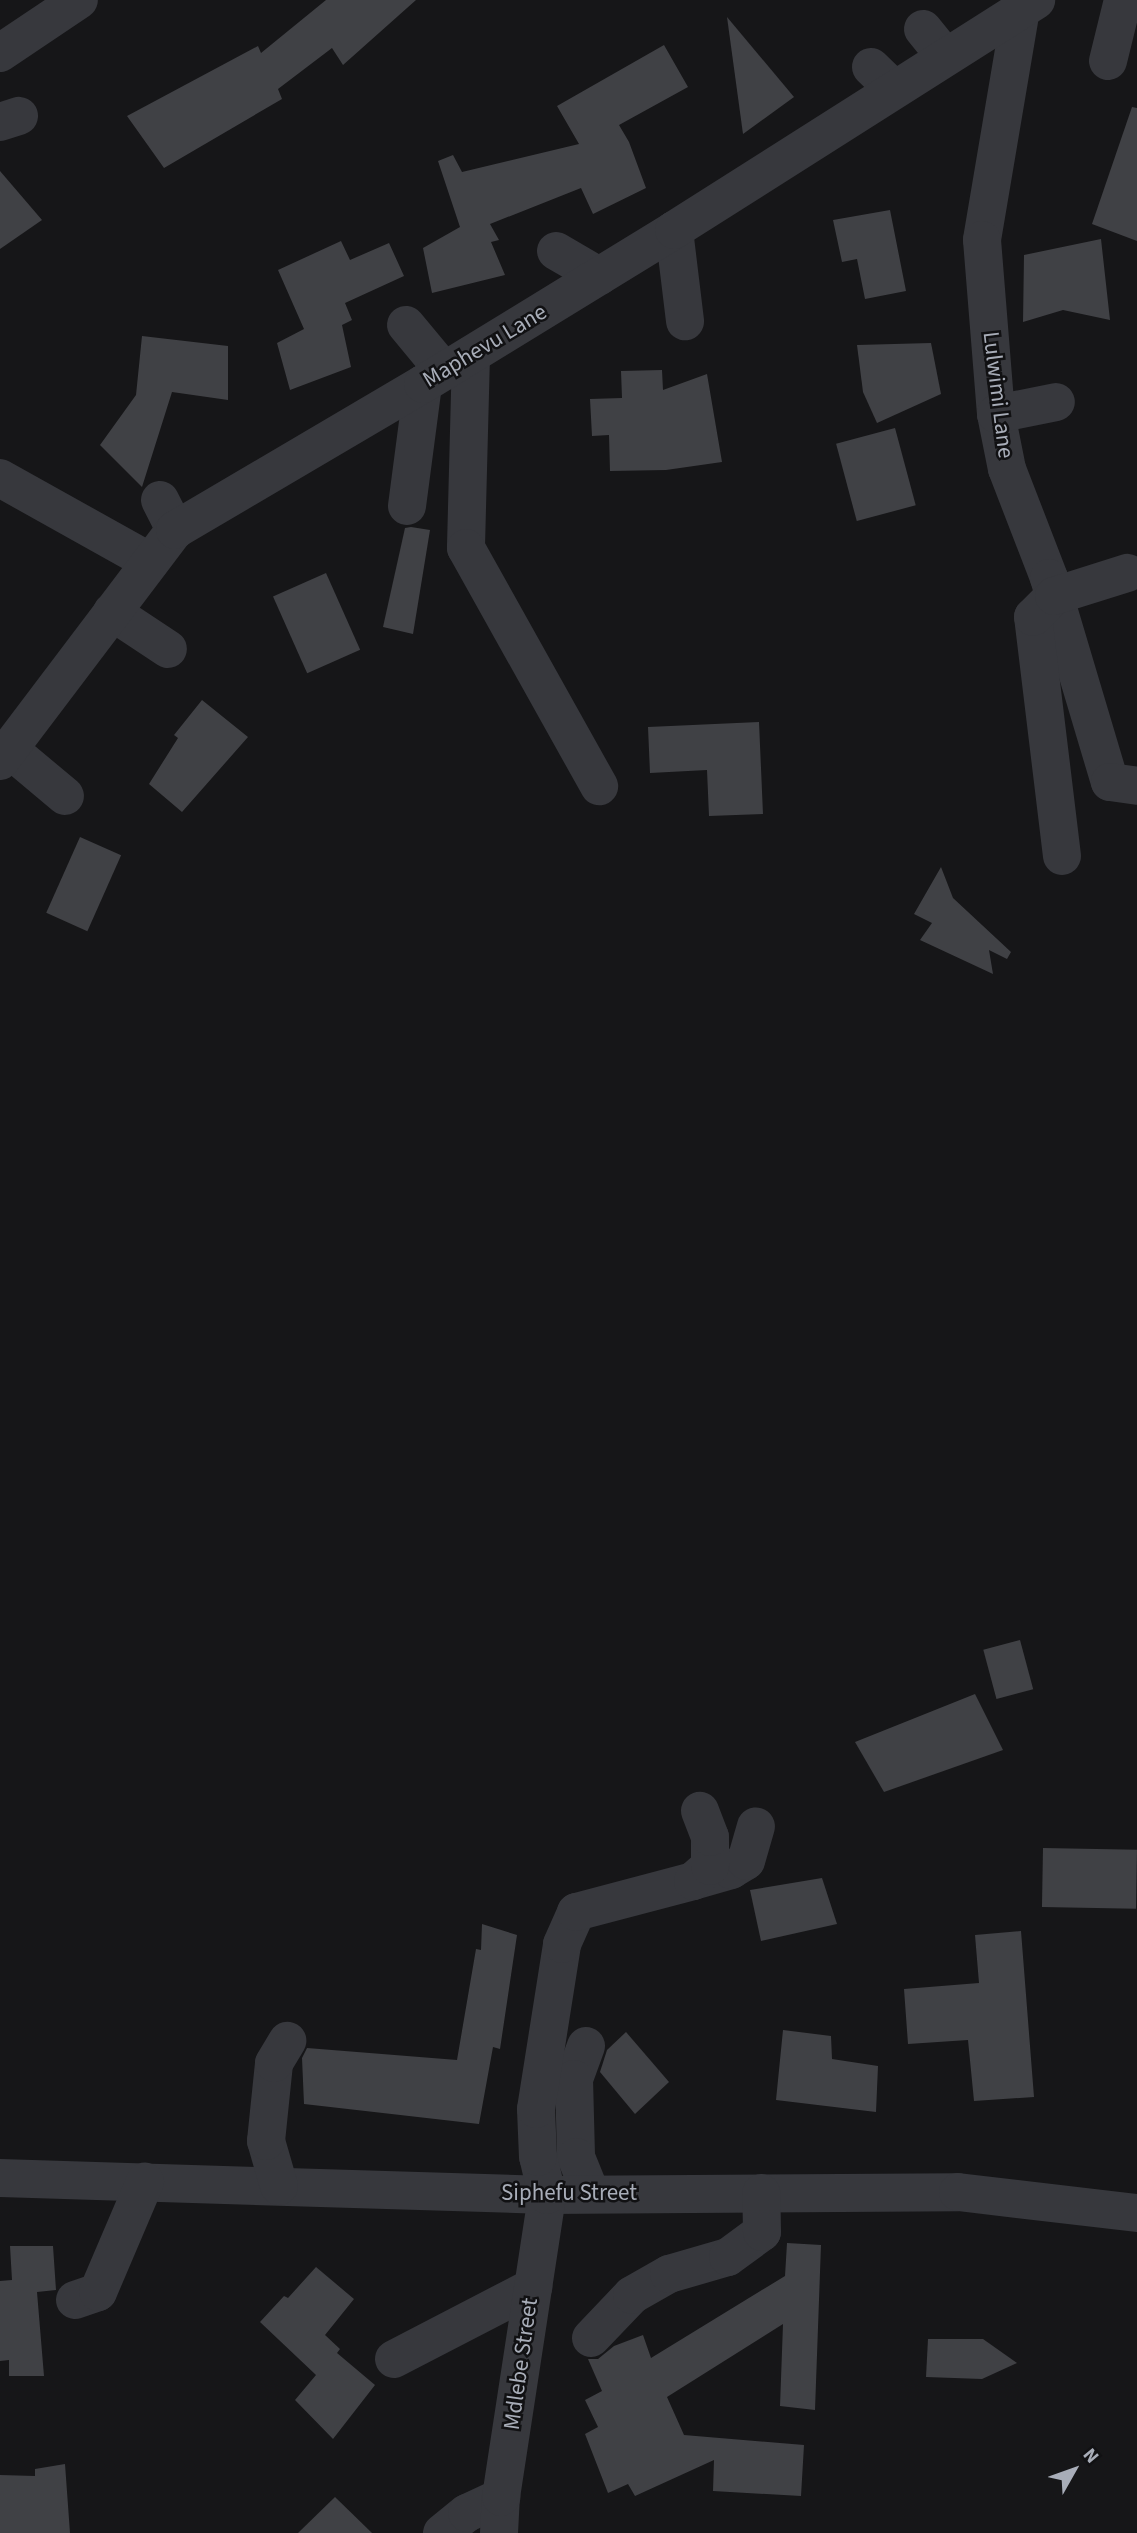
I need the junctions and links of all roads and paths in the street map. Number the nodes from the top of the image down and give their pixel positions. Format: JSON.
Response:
{"nodes":[{"id":1,"x":79,"y":0,"type":"edge"},
{"id":2,"x":1123,"y":0,"type":"edge"},
{"id":3,"x":1028,"y":4,"type":"edge"},
{"id":4,"x":0,"y":53,"type":"edge"},
{"id":5,"x":1108,"y":61,"type":"dead end"},
{"id":6,"x":674,"y":230,"type":"junction"},
{"id":7,"x":556,"y":251,"type":"dead end"},
{"id":8,"x":600,"y":276,"type":"junction"},
{"id":9,"x":685,"y":321,"type":"dead end"},
{"id":10,"x":406,"y":325,"type":"dead end"},
{"id":11,"x":446,"y":370,"type":"junction"},
{"id":12,"x":1056,"y":402,"type":"dead end"},
{"id":13,"x":996,"y":414,"type":"junction"},
{"id":14,"x":0,"y":478,"type":"edge"},
{"id":15,"x":407,"y":506,"type":"dead end"},
{"id":16,"x":150,"y":562,"type":"junction"},
{"id":17,"x":1127,"y":573,"type":"dead end"},
{"id":18,"x":1054,"y":596,"type":"junction"},
{"id":19,"x":112,"y":612,"type":"junction"},
{"id":20,"x":168,"y":649,"type":"dead end"},
{"id":21,"x":4,"y":755,"type":"edge"},
{"id":22,"x":1124,"y":784,"type":"edge"},
{"id":23,"x":599,"y":786,"type":"dead end"},
{"id":24,"x":65,"y":796,"type":"dead end"},
{"id":25,"x":1137,"y":813,"type":"edge"},
{"id":26,"x":1062,"y":856,"type":"dead end"},
{"id":27,"x":700,"y":1811,"type":"dead end"},
{"id":28,"x":756,"y":1826,"type":"dead end"},
{"id":29,"x":693,"y":1881,"type":"junction"},
{"id":30,"x":287,"y":2040,"type":"dead end"},
{"id":31,"x":586,"y":2046,"type":"dead end"},
{"id":32,"x":0,"y":2178,"type":"edge"},
{"id":33,"x":145,"y":2182,"type":"junction"},
{"id":34,"x":279,"y":2186,"type":"junction"},
{"id":35,"x":761,"y":2193,"type":"junction"},
{"id":36,"x":547,"y":2194,"type":"junction"},
{"id":37,"x":591,"y":2194,"type":"junction"},
{"id":38,"x":1137,"y":2213,"type":"edge"},
{"id":39,"x":533,"y":2287,"type":"junction"},
{"id":40,"x":75,"y":2300,"type":"dead end"},
{"id":41,"x":592,"y":2338,"type":"dead end"},
{"id":42,"x":394,"y":2359,"type":"dead end"},
{"id":43,"x":500,"y":2515,"type":"edge"},
{"id":44,"x":442,"y":2533,"type":"edge"}],
"edges":[{"from":1,"to":4,"type":"street"},
{"from":2,"to":5,"type":"street"},
{"from":3,"to":6,"type":"street","name":"Maphevu Lane"},
{"from":3,"to":13,"type":"street","name":"Lulwimi Lane"},
{"from":6,"to":8,"type":"street","name":"Maphevu Lane"},
{"from":6,"to":9,"type":"street"},
{"from":7,"to":8,"type":"street"},
{"from":8,"to":11,"type":"street","name":"Maphevu Lane"},
{"from":10,"to":11,"type":"street"},
{"from":11,"to":15,"type":"street"},
{"from":11,"to":16,"type":"street","name":"Maphevu Lane"},
{"from":11,"to":23,"type":"street"},
{"from":12,"to":13,"type":"street"},
{"from":13,"to":18,"type":"street","name":"Lulwimi Lane"},
{"from":14,"to":16,"type":"street"},
{"from":16,"to":19,"type":"street","name":"Maphevu Lane"},
{"from":17,"to":18,"type":"street"},
{"from":18,"to":22,"type":"street","name":"Lulwimi Lane"},
{"from":18,"to":26,"type":"street"},
{"from":19,"to":20,"type":"street"},
{"from":19,"to":21,"type":"street","name":"Maphevu Lane"},
{"from":21,"to":24,"type":"street"},
{"from":22,"to":25,"type":"street"},
{"from":27,"to":29,"type":"street"},
{"from":28,"to":29,"type":"street"},
{"from":29,"to":36,"type":"street"},
{"from":30,"to":34,"type":"street"},
{"from":31,"to":37,"type":"street"},
{"from":32,"to":33,"type":"street","name":"Siphefu Street"},
{"from":33,"to":34,"type":"street","name":"Siphefu Street"},
{"from":33,"to":40,"type":"street"},
{"from":34,"to":36,"type":"street","name":"Siphefu Street"},
{"from":35,"to":37,"type":"street","name":"Siphefu Street"},
{"from":35,"to":38,"type":"street","name":"Siphefu Street"},
{"from":35,"to":41,"type":"street"},
{"from":36,"to":37,"type":"street","name":"Siphefu Street"},
{"from":36,"to":39,"type":"street","name":"Mdlebe Street"},
{"from":39,"to":42,"type":"street"},
{"from":39,"to":43,"type":"street","name":"Mdlebe Street"},
{"from":43,"to":44,"type":"street"}]}
